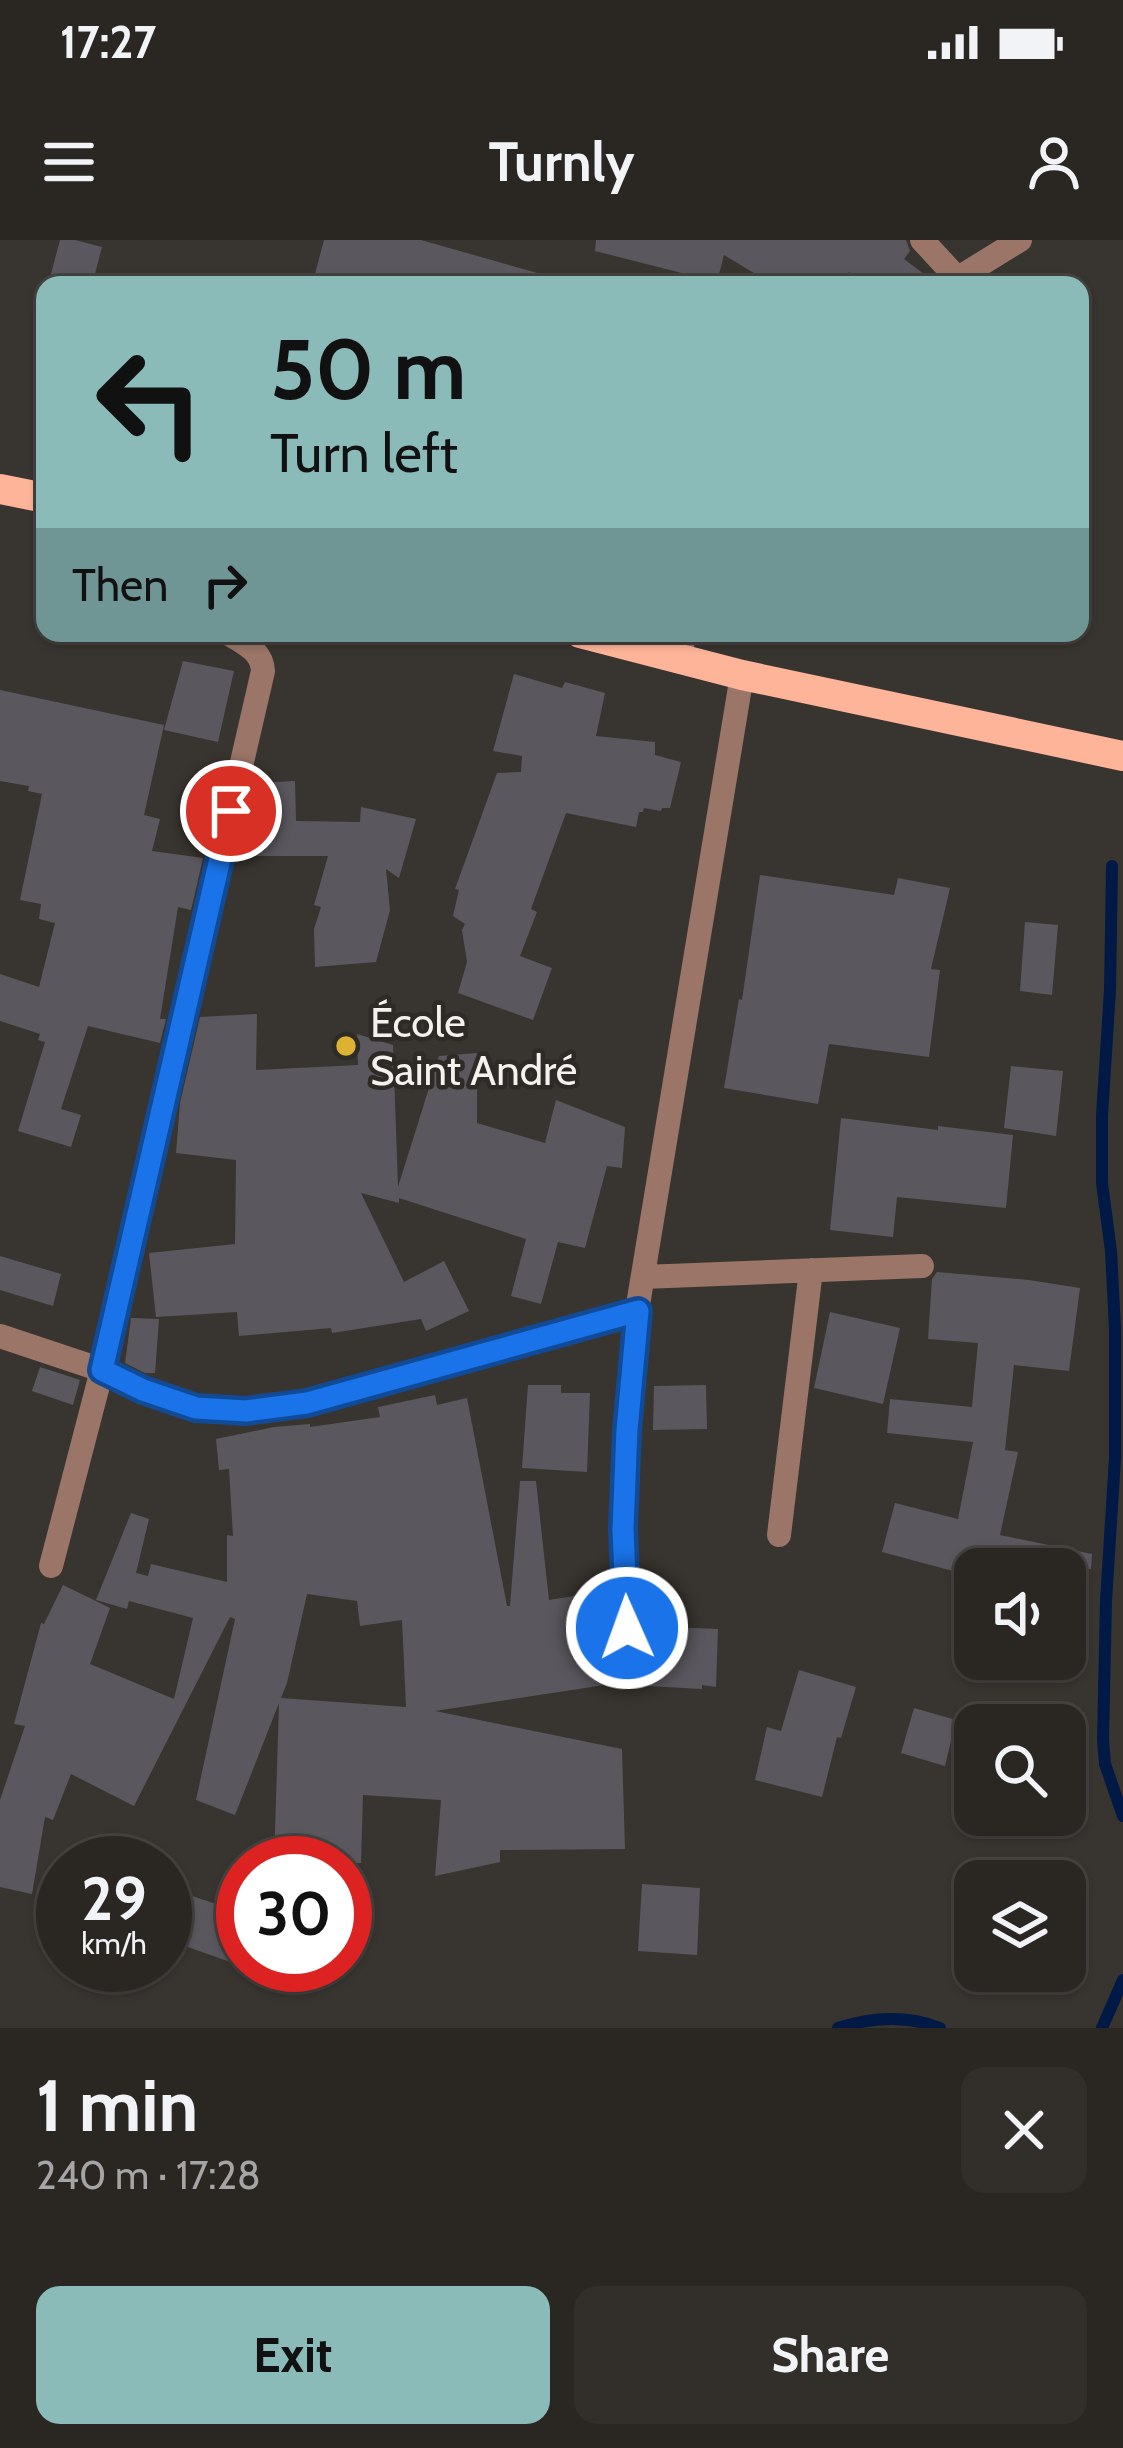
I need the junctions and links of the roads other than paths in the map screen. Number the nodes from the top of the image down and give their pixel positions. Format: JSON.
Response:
{"nodes":[{"id":1,"x":922,"y":240,"type":"edge"},
{"id":2,"x":1020,"y":240,"type":"edge"},
{"id":3,"x":948,"y":276,"type":"edge"},
{"id":4,"x":960,"y":276,"type":"edge"},
{"id":5,"x":0,"y":488,"type":"edge"},
{"id":6,"x":36,"y":496,"type":"edge"},
{"id":7,"x":242,"y":642,"type":"edge"},
{"id":8,"x":650,"y":642,"type":"edge"},
{"id":9,"x":681,"y":646,"type":"edge"},
{"id":10,"x":742,"y":675,"type":"junction"},
{"id":11,"x":1123,"y":756,"type":"edge"},
{"id":12,"x":922,"y":1266,"type":"dead end"},
{"id":13,"x":812,"y":1270,"type":"junction"},
{"id":14,"x":643,"y":1277,"type":"junction"},
{"id":15,"x":638,"y":1311,"type":"junction"},
{"id":16,"x":0,"y":1336,"type":"edge"},
{"id":17,"x":102,"y":1370,"type":"junction"},
{"id":18,"x":779,"y":1535,"type":"dead end"},
{"id":19,"x":51,"y":1566,"type":"dead end"},
{"id":20,"x":627,"y":1628,"type":"dead end"}],
"edges":[{"from":1,"to":3,"type":"street"},
{"from":2,"to":4,"type":"street"},
{"from":5,"to":6,"type":"main road"},
{"from":7,"to":17,"type":"street"},
{"from":8,"to":9,"type":"main road"},
{"from":9,"to":10,"type":"main road"},
{"from":10,"to":11,"type":"main road"},
{"from":10,"to":14,"type":"street"},
{"from":12,"to":13,"type":"street"},
{"from":13,"to":14,"type":"street"},
{"from":13,"to":18,"type":"street"},
{"from":14,"to":15,"type":"street"},
{"from":15,"to":17,"type":"street"},
{"from":15,"to":20,"type":"street"},
{"from":16,"to":17,"type":"street"},
{"from":17,"to":19,"type":"street"}]}
